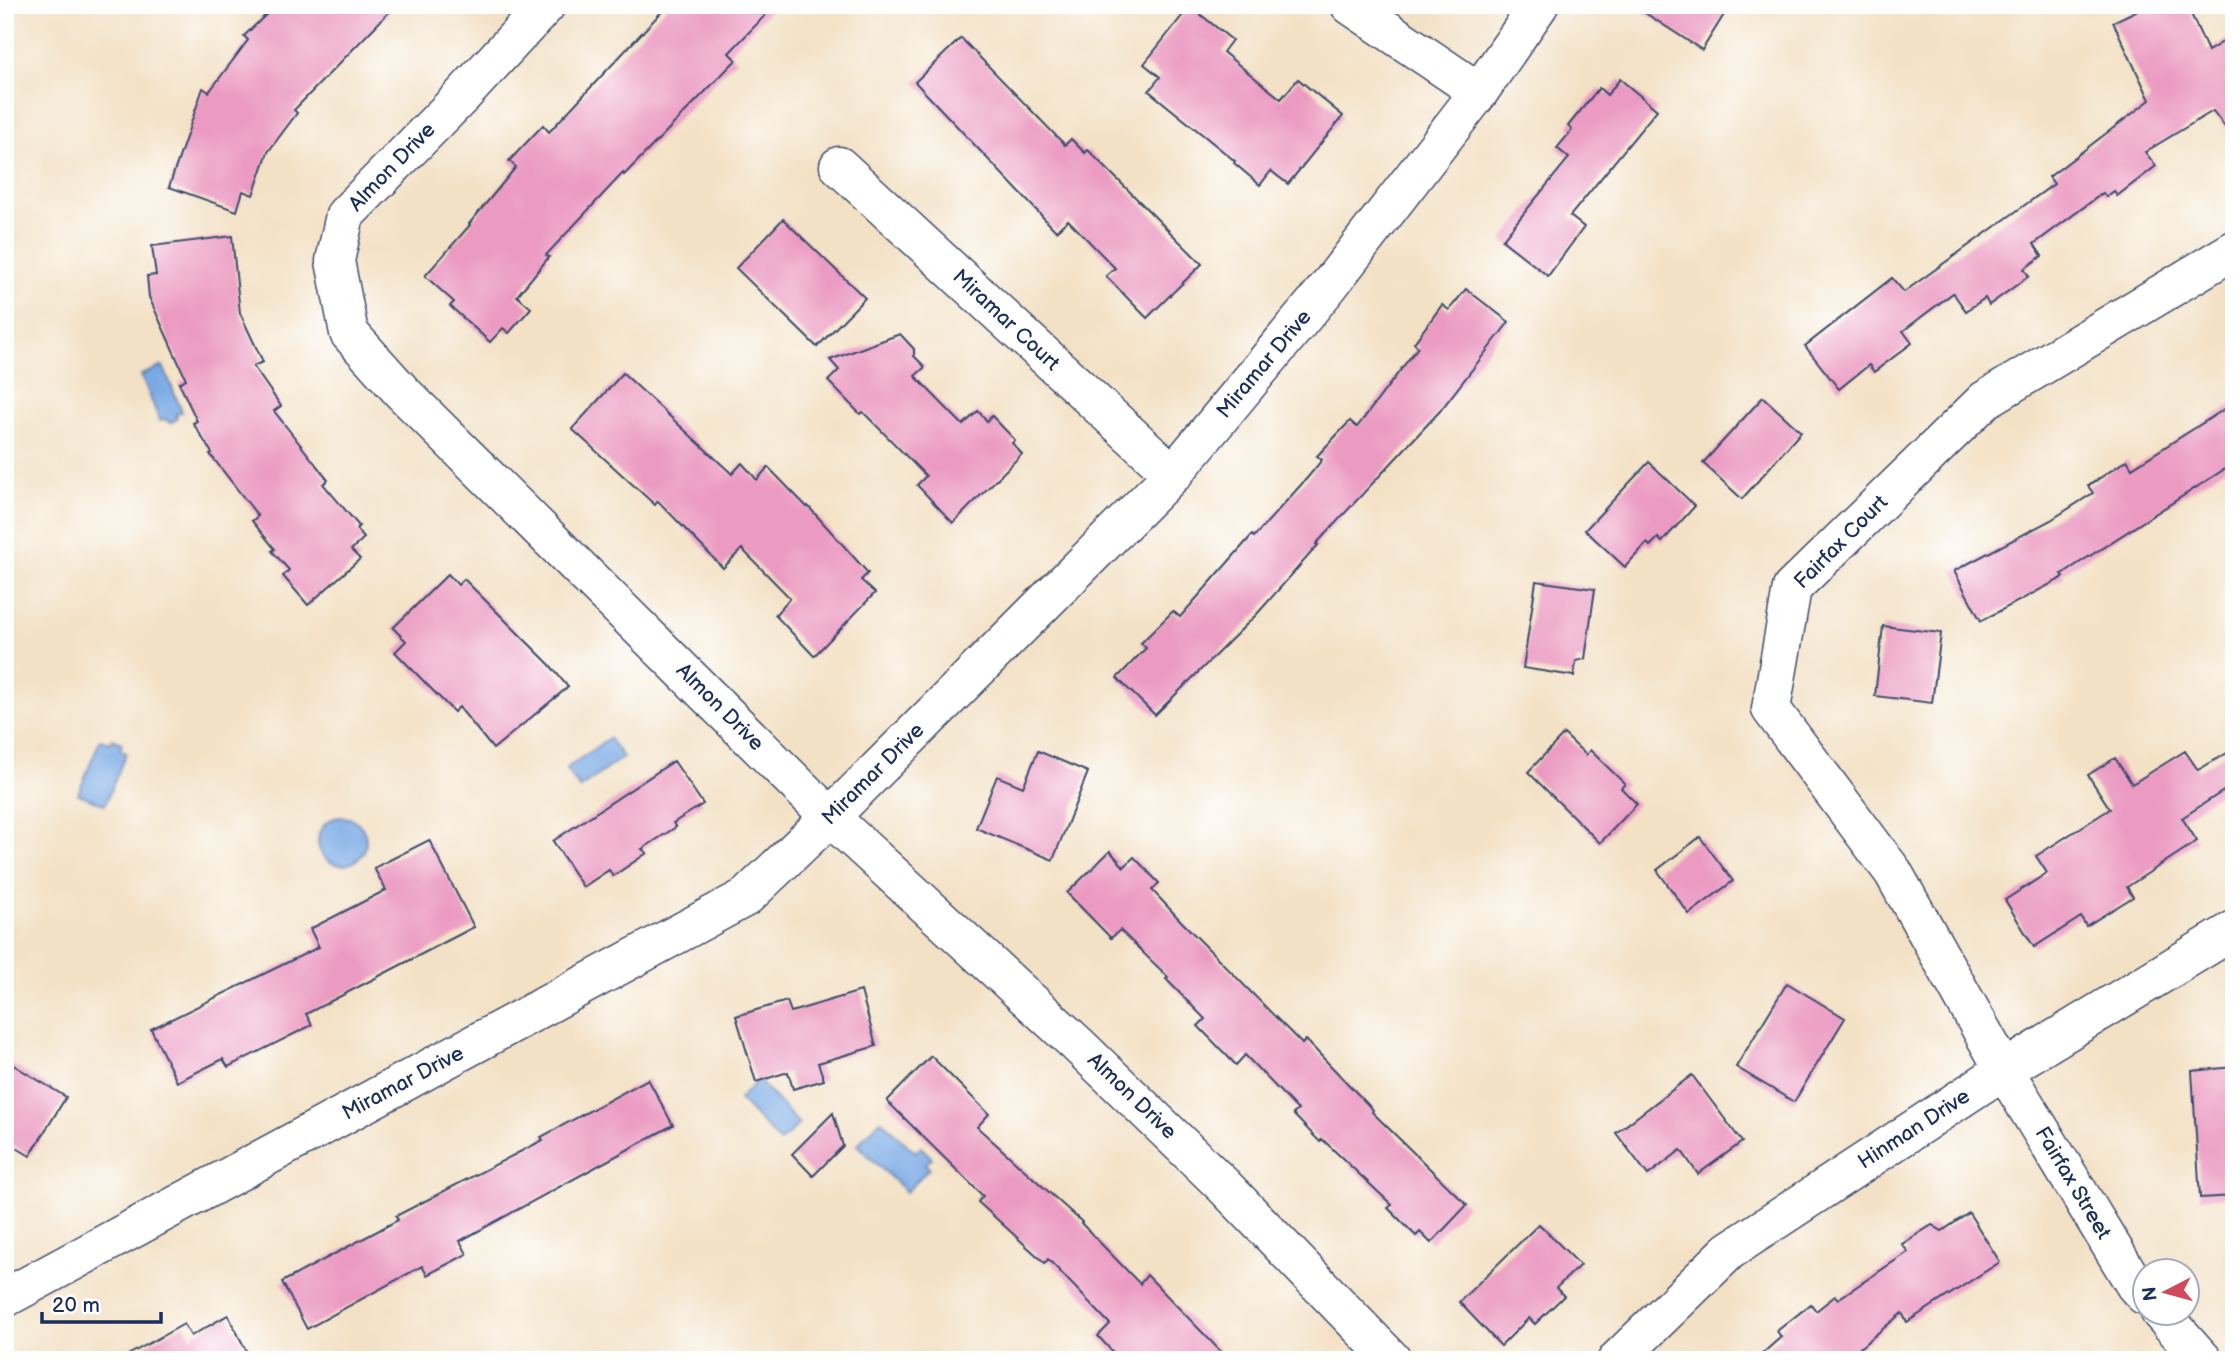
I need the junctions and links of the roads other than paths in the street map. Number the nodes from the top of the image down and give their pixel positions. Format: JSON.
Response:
{"nodes":[{"id":1,"x":546,"y":5,"type":"edge"},
{"id":2,"x":1350,"y":5,"type":"edge"},
{"id":3,"x":1539,"y":5,"type":"edge"},
{"id":4,"x":1479,"y":92,"type":"junction"},
{"id":5,"x":839,"y":166,"type":"dead end"},
{"id":6,"x":2234,"y":250,"type":"edge"},
{"id":7,"x":1172,"y":474,"type":"junction"},
{"id":8,"x":830,"y":817,"type":"junction"},
{"id":9,"x":2234,"y":930,"type":"edge"},
{"id":10,"x":2004,"y":1070,"type":"junction"},
{"id":11,"x":2130,"y":1277,"type":"edge"},
{"id":12,"x":5,"y":1298,"type":"edge"},
{"id":13,"x":2173,"y":1326,"type":"edge"},
{"id":14,"x":1392,"y":1360,"type":"edge"},
{"id":15,"x":1618,"y":1360,"type":"edge"},
{"id":16,"x":2203,"y":1360,"type":"edge"}],
"edges":[{"from":1,"to":8,"type":"street","name":"Almon Drive"},
{"from":2,"to":4,"type":"street"},
{"from":3,"to":4,"type":"street","name":"Miramar Drive"},
{"from":4,"to":7,"type":"street","name":"Miramar Drive"},
{"from":5,"to":7,"type":"street","name":"Miramar Court"},
{"from":6,"to":10,"type":"street","name":"Fairfax Court"},
{"from":7,"to":8,"type":"street","name":"Miramar Drive"},
{"from":8,"to":12,"type":"street","name":"Miramar Drive"},
{"from":8,"to":14,"type":"street","name":"Almon Drive"},
{"from":9,"to":10,"type":"street","name":"Hinman Drive"},
{"from":10,"to":11,"type":"street","name":"Fairfax Street"},
{"from":10,"to":15,"type":"street","name":"Hinman Drive"},
{"from":13,"to":16,"type":"street"}]}
